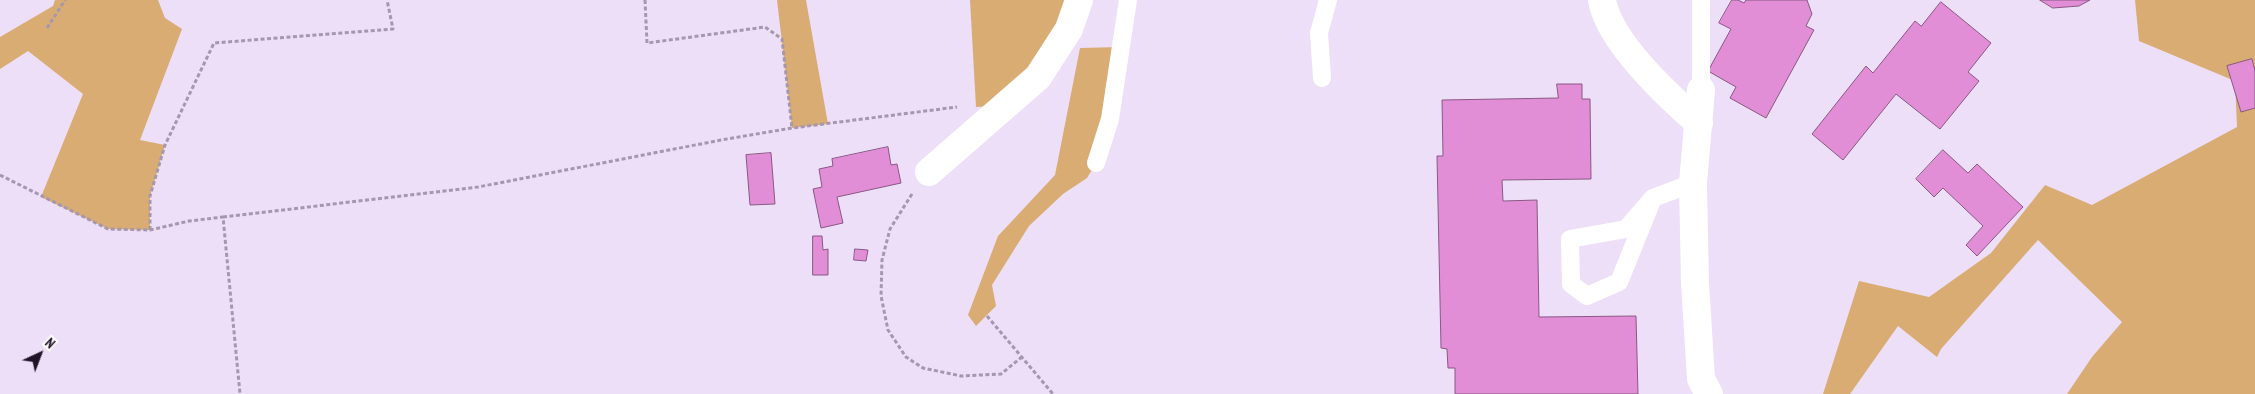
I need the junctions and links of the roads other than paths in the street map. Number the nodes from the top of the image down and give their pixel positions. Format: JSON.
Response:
{"nodes":[{"id":1,"x":1079,"y":0,"type":"edge"},
{"id":2,"x":1128,"y":0,"type":"edge"},
{"id":3,"x":1328,"y":0,"type":"edge"},
{"id":4,"x":1602,"y":0,"type":"edge"},
{"id":5,"x":1701,"y":0,"type":"edge"},
{"id":6,"x":1322,"y":78,"type":"dead end"},
{"id":7,"x":1701,"y":90,"type":"joint"},
{"id":8,"x":1699,"y":123,"type":"junction"},
{"id":9,"x":1096,"y":163,"type":"dead end"},
{"id":10,"x":929,"y":172,"type":"road end"},
{"id":11,"x":1693,"y":183,"type":"junction"},
{"id":12,"x":1653,"y":198,"type":"junction"},
{"id":13,"x":1708,"y":394,"type":"edge"}],
"edges":[{"from":1,"to":10,"type":"street"},
{"from":2,"to":9,"type":"lane"},
{"from":3,"to":6,"type":"lane"},
{"from":4,"to":8,"type":"street"},
{"from":5,"to":7,"type":"lane"},
{"from":7,"to":8,"type":"street"},
{"from":8,"to":11,"type":"street"},
{"from":11,"to":12,"type":"lane"},
{"from":11,"to":13,"type":"street"},
{"from":12,"to":12,"type":"lane"}]}
